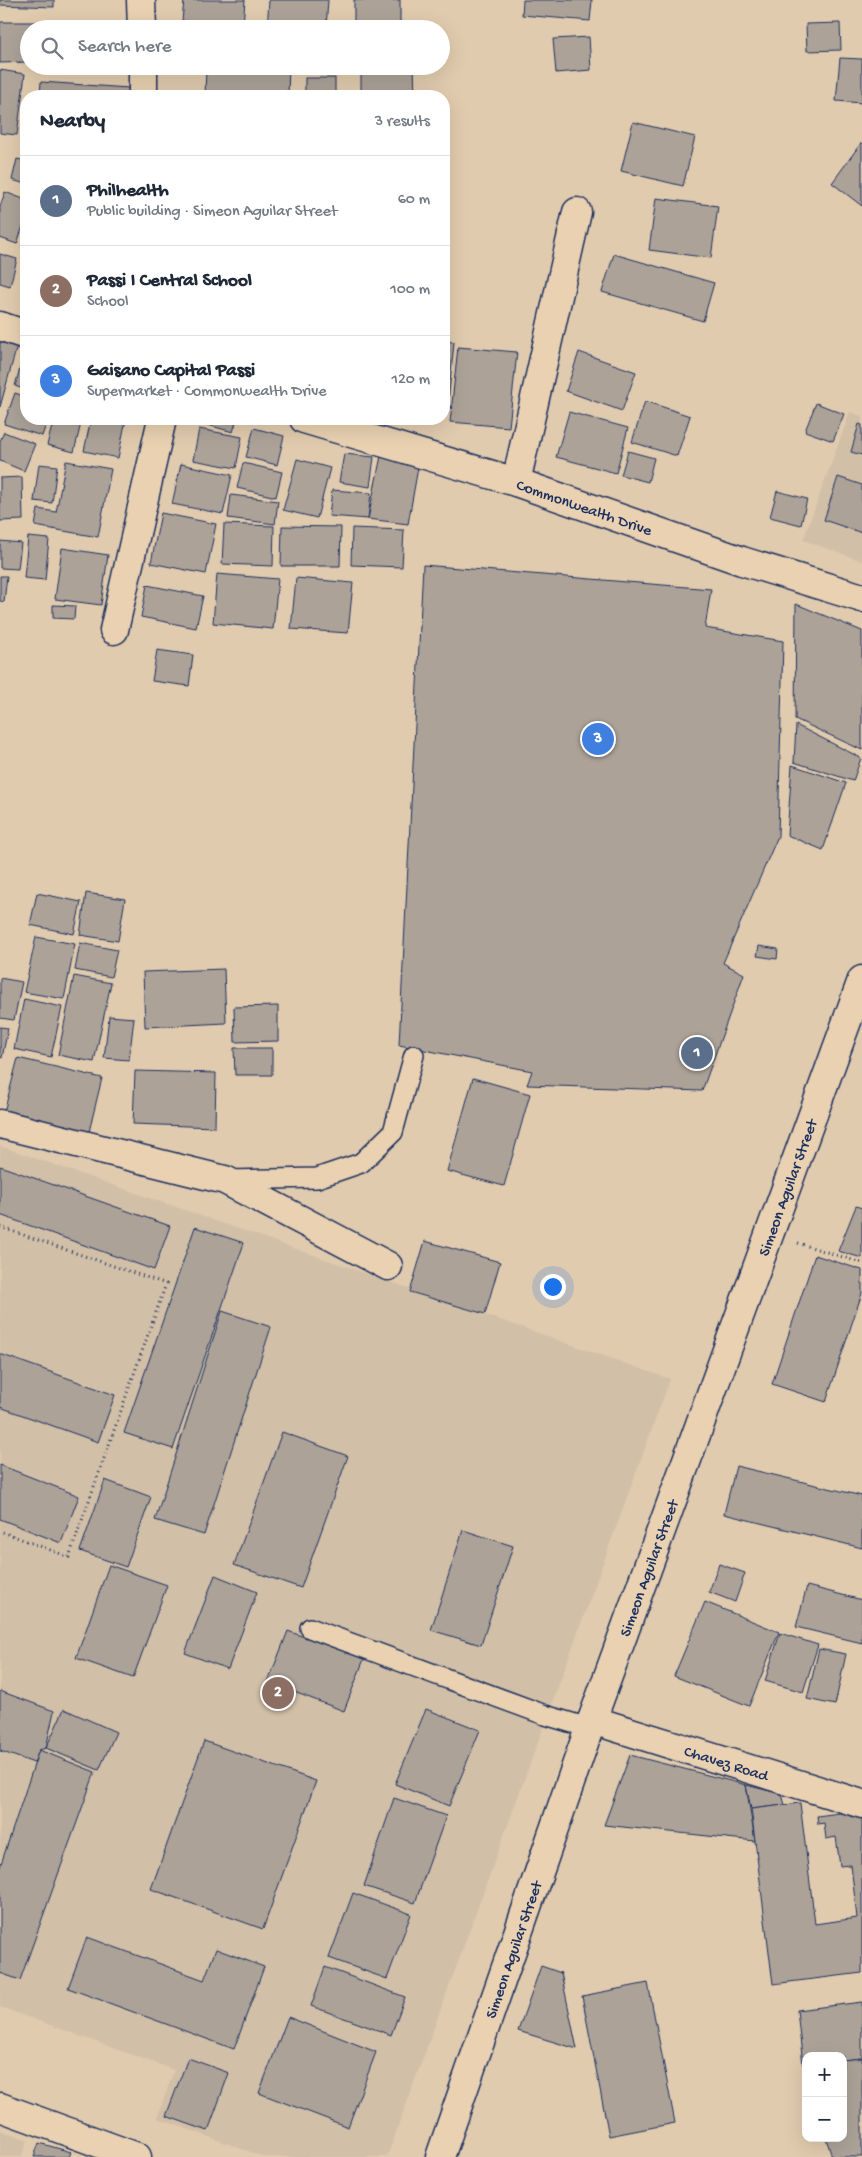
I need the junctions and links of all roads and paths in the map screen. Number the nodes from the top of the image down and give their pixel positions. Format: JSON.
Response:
{"nodes":[{"id":1,"x":141,"y":0,"type":"edge"},
{"id":2,"x":142,"y":20,"type":"edge"},
{"id":3,"x":143,"y":75,"type":"edge"},
{"id":4,"x":143,"y":90,"type":"edge"},
{"id":5,"x":577,"y":212,"type":"dead end"},
{"id":6,"x":0,"y":326,"type":"edge"},
{"id":7,"x":20,"y":333,"type":"edge"},
{"id":8,"x":161,"y":425,"type":"edge"},
{"id":9,"x":324,"y":425,"type":"edge"},
{"id":10,"x":516,"y":482,"type":"junction"},
{"id":11,"x":862,"y":598,"type":"edge"},
{"id":12,"x":114,"y":630,"type":"dead end"},
{"id":13,"x":862,"y":980,"type":"edge"},
{"id":14,"x":414,"y":1056,"type":"dead end"},
{"id":15,"x":0,"y":1124,"type":"edge"},
{"id":16,"x":224,"y":1180,"type":"junction"},
{"id":17,"x":0,"y":1227,"type":"edge"},
{"id":18,"x":769,"y":1233,"type":"junction"},
{"id":19,"x":862,"y":1263,"type":"edge"},
{"id":20,"x":388,"y":1266,"type":"dead end"},
{"id":21,"x":0,"y":1532,"type":"edge"},
{"id":22,"x":310,"y":1628,"type":"dead end"},
{"id":23,"x":590,"y":1724,"type":"junction"},
{"id":24,"x":862,"y":1804,"type":"edge"},
{"id":25,"x":0,"y":2107,"type":"edge"},
{"id":26,"x":138,"y":2157,"type":"edge"},
{"id":27,"x":440,"y":2157,"type":"edge"}],
"edges":[{"from":1,"to":2,"type":"main road"},
{"from":3,"to":4,"type":"main road"},
{"from":5,"to":10,"type":"main road"},
{"from":6,"to":7,"type":"main road"},
{"from":8,"to":12,"type":"main road"},
{"from":9,"to":10,"type":"main road","name":"Commonwealth Drive"},
{"from":10,"to":11,"type":"main road","name":"Commonwealth Drive"},
{"from":13,"to":18,"type":"main road","name":"Simeon Aguilar Street"},
{"from":14,"to":16,"type":"lane"},
{"from":15,"to":16,"type":"main road"},
{"from":16,"to":20,"type":"main road"},
{"from":17,"to":21,"type":"path"},
{"from":18,"to":19,"type":"path"},
{"from":18,"to":23,"type":"main road","name":"Simeon Aguilar Street"},
{"from":22,"to":23,"type":"lane"},
{"from":23,"to":24,"type":"main road","name":"Chavez Road"},
{"from":23,"to":27,"type":"main road","name":"Simeon Aguilar Street"},
{"from":25,"to":26,"type":"main road"}]}
